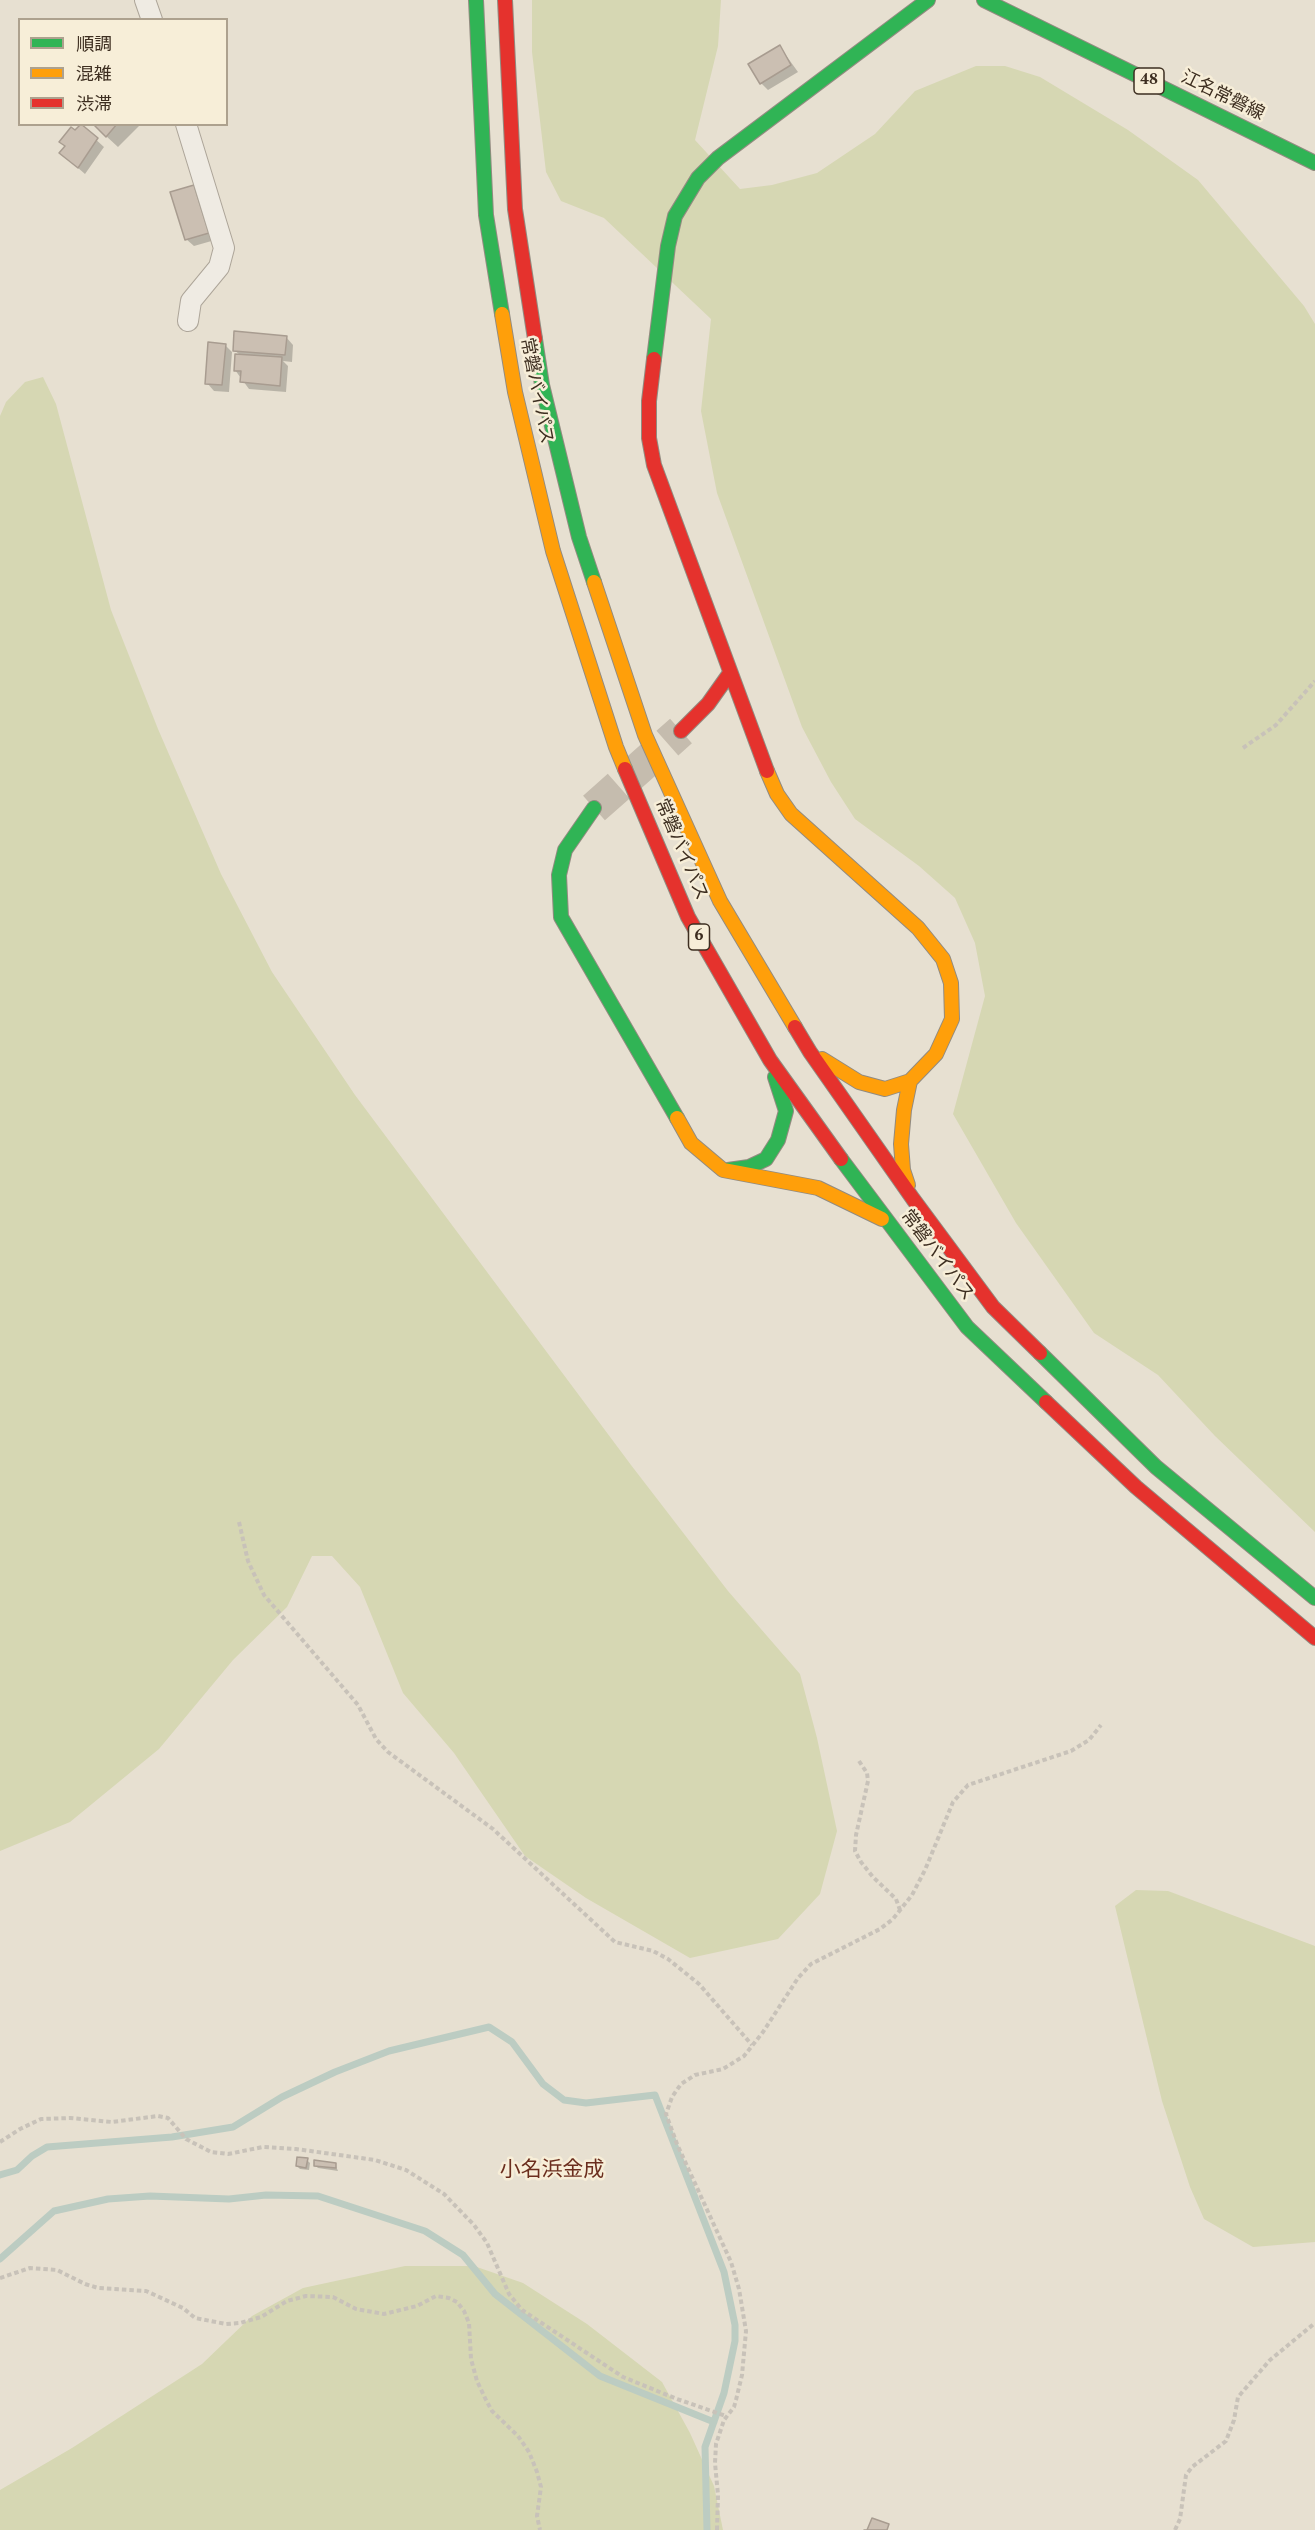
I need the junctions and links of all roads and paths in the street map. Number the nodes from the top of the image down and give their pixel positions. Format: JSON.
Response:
{"nodes":[{"id":1,"x":145,"y":0,"type":"edge"},
{"id":2,"x":476,"y":0,"type":"edge"},
{"id":3,"x":505,"y":0,"type":"edge"},
{"id":4,"x":928,"y":0,"type":"edge"},
{"id":5,"x":984,"y":0,"type":"edge"},
{"id":6,"x":151,"y":18,"type":"edge"},
{"id":7,"x":187,"y":126,"type":"edge"},
{"id":8,"x":1315,"y":163,"type":"edge"},
{"id":9,"x":188,"y":321,"type":"dead end"},
{"id":10,"x":730,"y":673,"type":"junction"},
{"id":11,"x":1315,"y":681,"type":"edge"},
{"id":12,"x":681,"y":731,"type":"tunnel mouth"},
{"id":13,"x":1243,"y":748,"type":"dead end"},
{"id":14,"x":594,"y":808,"type":"tunnel mouth"},
{"id":15,"x":810,"y":1052,"type":"junction"},
{"id":16,"x":770,"y":1060,"type":"junction"},
{"id":17,"x":910,"y":1081,"type":"junction"},
{"id":18,"x":723,"y":1170,"type":"junction"},
{"id":19,"x":913,"y":1199,"type":"junction"},
{"id":20,"x":886,"y":1221,"type":"junction"},
{"id":21,"x":239,"y":1522,"type":"dead end"},
{"id":22,"x":1315,"y":1598,"type":"edge"},
{"id":23,"x":1315,"y":1638,"type":"edge"},
{"id":24,"x":1101,"y":1725,"type":"dead end"},
{"id":25,"x":859,"y":1761,"type":"dead end"},
{"id":26,"x":900,"y":1911,"type":"junction"},
{"id":27,"x":752,"y":2045,"type":"junction"},
{"id":28,"x":0,"y":2142,"type":"edge"},
{"id":29,"x":0,"y":2278,"type":"edge"},
{"id":30,"x":1315,"y":2323,"type":"edge"},
{"id":31,"x":726,"y":2416,"type":"junction"},
{"id":32,"x":540,"y":2530,"type":"edge"},
{"id":33,"x":717,"y":2530,"type":"edge"},
{"id":34,"x":1175,"y":2530,"type":"edge"}],
"edges":[{"from":1,"to":6,"type":"street"},
{"from":2,"to":16,"type":"main road","name":"常磐バイパス","number":"6"},
{"from":3,"to":15,"type":"main road","name":"常磐バイパス","number":"6"},
{"from":4,"to":10,"type":"main road"},
{"from":5,"to":8,"type":"main road","name":"江名常磐線","number":"48"},
{"from":7,"to":9,"type":"street"},
{"from":10,"to":12,"type":"main road"},
{"from":10,"to":17,"type":"main road"},
{"from":11,"to":13,"type":"path"},
{"from":14,"to":18,"type":"main road"},
{"from":15,"to":17,"type":"main road"},
{"from":15,"to":19,"type":"main road","name":"常磐バイパス","number":"6"},
{"from":16,"to":18,"type":"main road"},
{"from":16,"to":20,"type":"main road","name":"常磐バイパス","number":"6"},
{"from":17,"to":19,"type":"main road"},
{"from":18,"to":20,"type":"main road"},
{"from":19,"to":22,"type":"main road","name":"常磐バイパス","number":"6"},
{"from":20,"to":23,"type":"main road","name":"常磐バイパス","number":"6"},
{"from":21,"to":27,"type":"path"},
{"from":24,"to":26,"type":"path"},
{"from":25,"to":26,"type":"path"},
{"from":26,"to":27,"type":"path"},
{"from":27,"to":31,"type":"path"},
{"from":28,"to":31,"type":"path"},
{"from":29,"to":32,"type":"path"},
{"from":30,"to":34,"type":"path"},
{"from":31,"to":33,"type":"path"}]}
